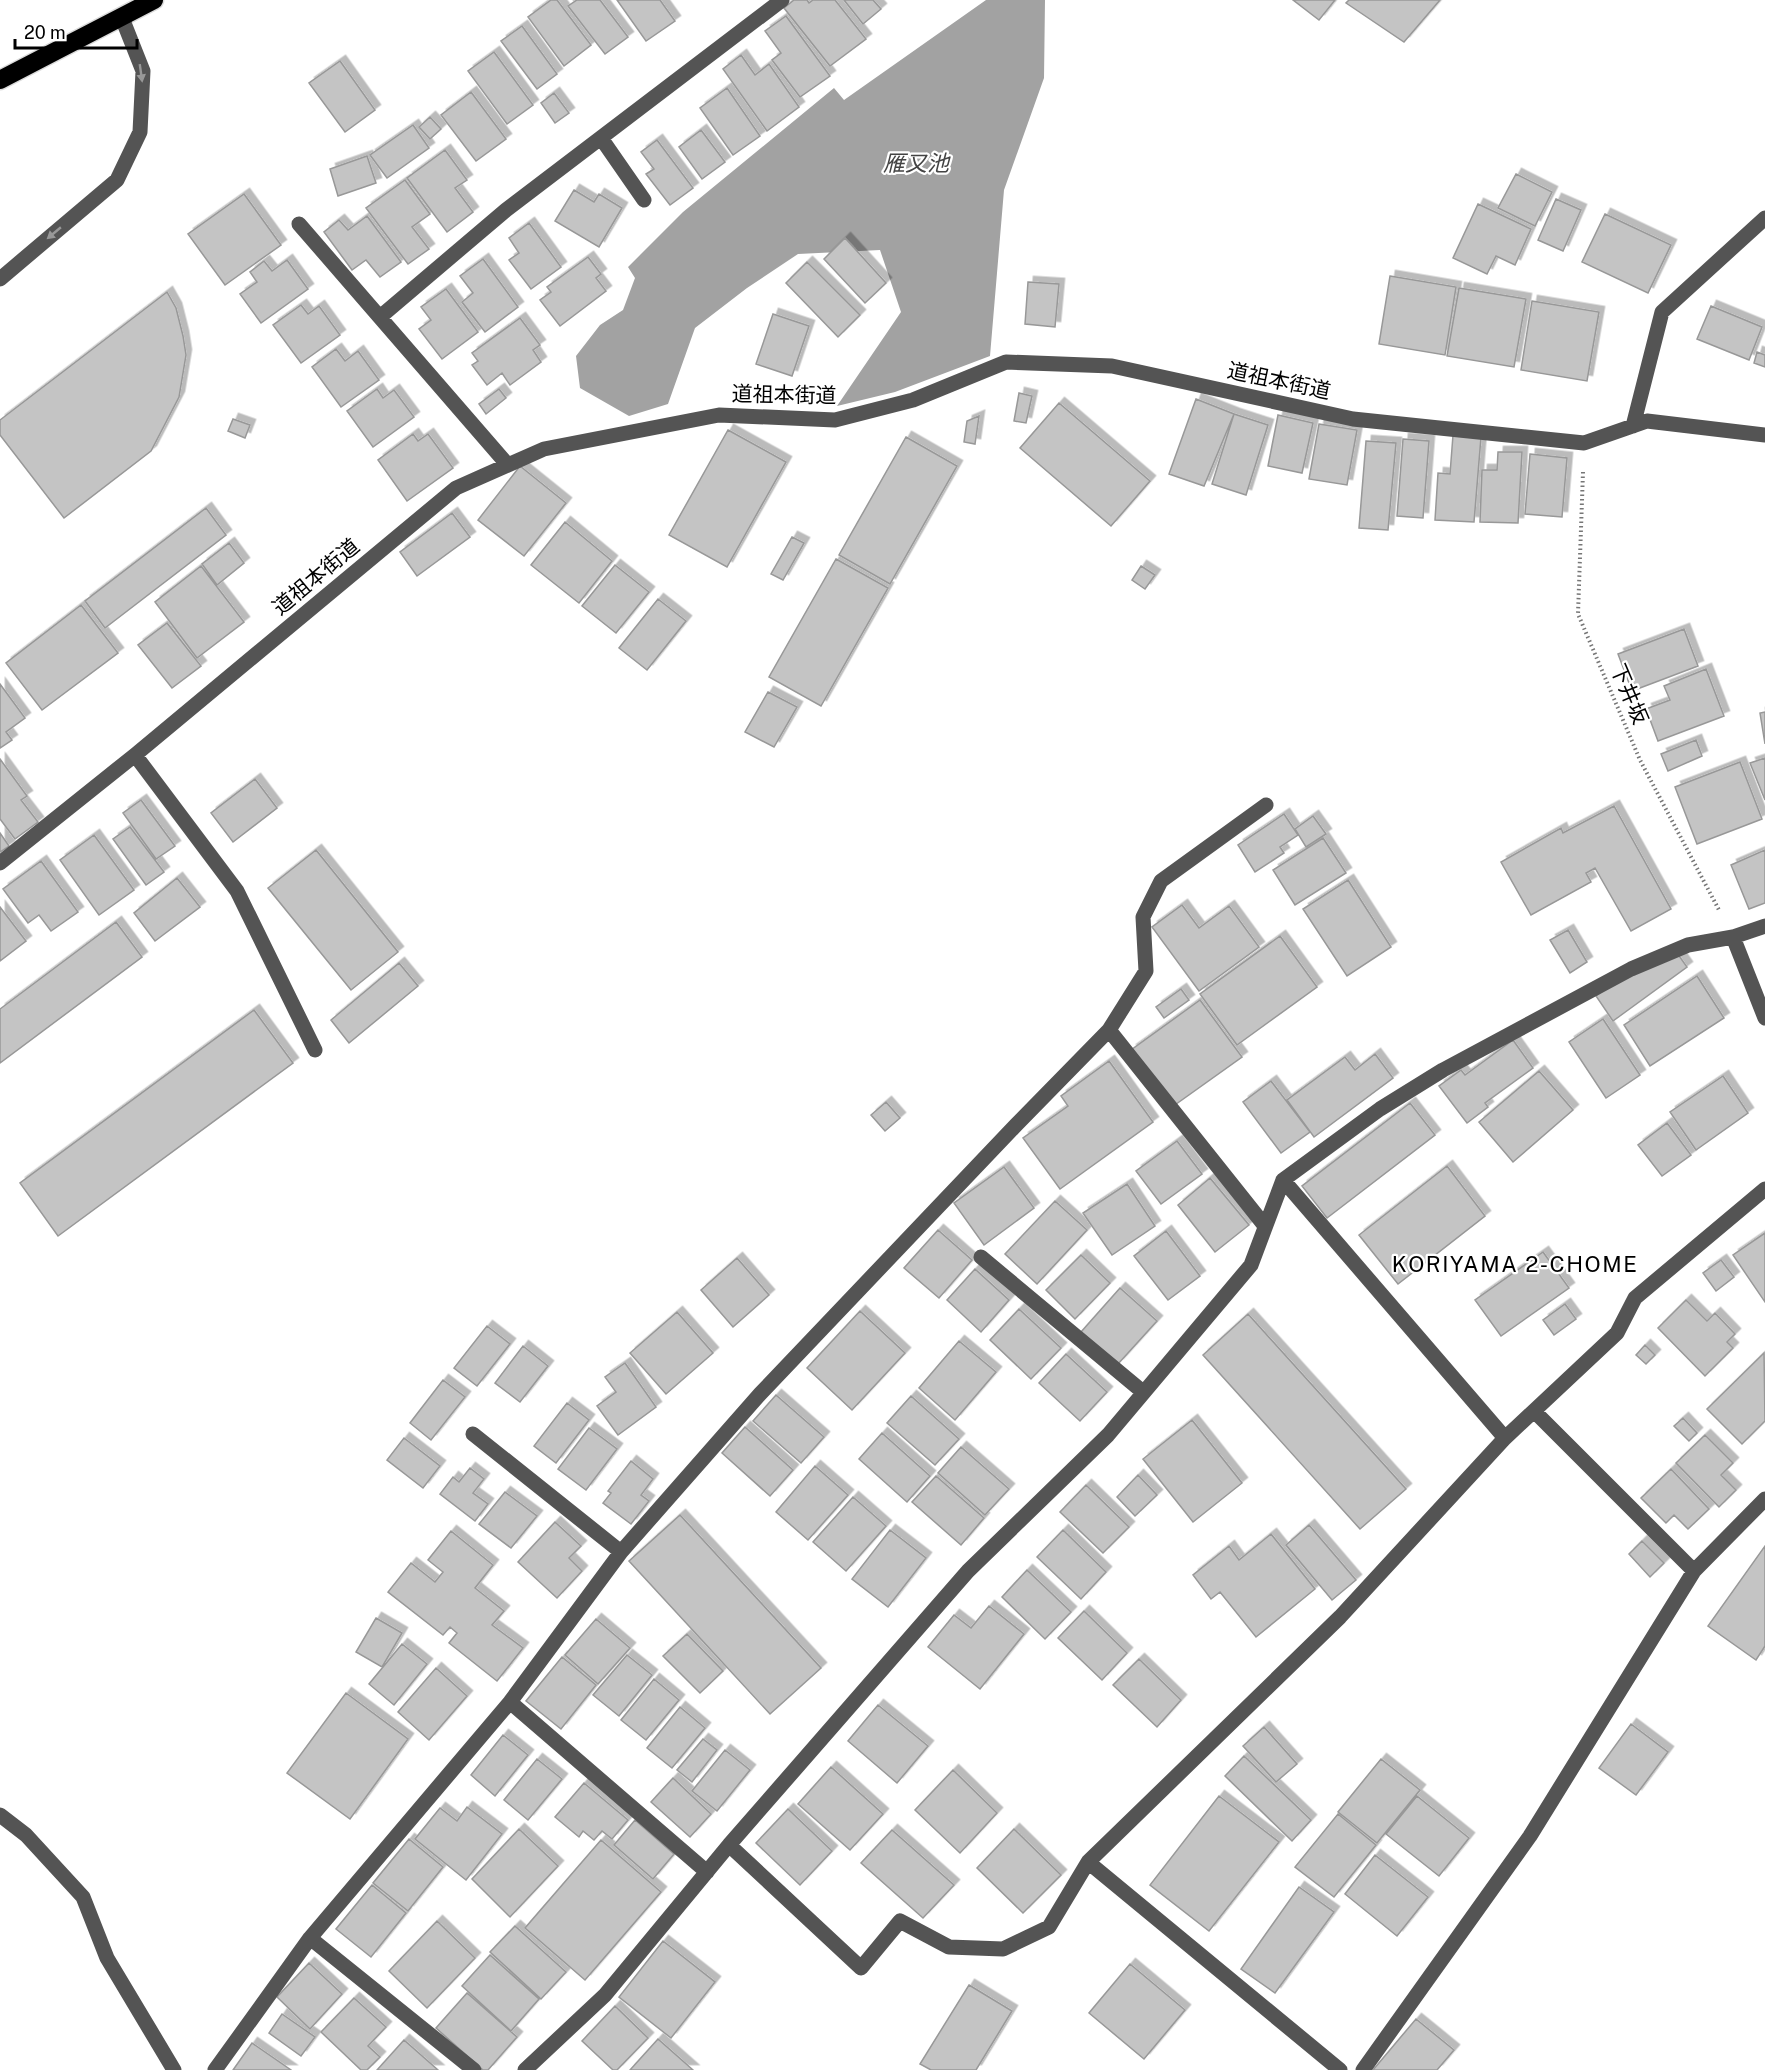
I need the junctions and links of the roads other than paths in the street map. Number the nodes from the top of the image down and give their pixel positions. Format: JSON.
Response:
{"nodes":[{"id":1,"x":154,"y":0,"type":"edge"},
{"id":2,"x":782,"y":0,"type":"edge"},
{"id":3,"x":122,"y":18,"type":"junction"},
{"id":4,"x":0,"y":80,"type":"edge"},
{"id":5,"x":601,"y":138,"type":"junction"},
{"id":6,"x":644,"y":200,"type":"dead end"},
{"id":7,"x":1765,"y":218,"type":"edge"},
{"id":8,"x":299,"y":224,"type":"dead end"},
{"id":9,"x":0,"y":279,"type":"edge"},
{"id":10,"x":380,"y":317,"type":"junction"},
{"id":11,"x":1633,"y":426,"type":"junction"},
{"id":12,"x":1765,"y":435,"type":"edge"},
{"id":13,"x":507,"y":464,"type":"junction"},
{"id":14,"x":135,"y":755,"type":"junction"},
{"id":15,"x":1266,"y":805,"type":"dead end"},
{"id":16,"x":0,"y":863,"type":"edge"},
{"id":17,"x":1765,"y":926,"type":"edge"},
{"id":18,"x":1733,"y":937,"type":"junction"},
{"id":19,"x":1765,"y":1018,"type":"edge"},
{"id":20,"x":1109,"y":1030,"type":"junction"},
{"id":21,"x":315,"y":1050,"type":"dead end"},
{"id":22,"x":1283,"y":1180,"type":"junction"},
{"id":23,"x":1765,"y":1189,"type":"edge"},
{"id":24,"x":1265,"y":1226,"type":"junction"},
{"id":25,"x":981,"y":1257,"type":"dead end"},
{"id":26,"x":1143,"y":1392,"type":"junction"},
{"id":27,"x":1534,"y":1411,"type":"junction"},
{"id":28,"x":473,"y":1434,"type":"dead end"},
{"id":29,"x":1505,"y":1438,"type":"junction"},
{"id":30,"x":1765,"y":1499,"type":"edge"},
{"id":31,"x":621,"y":1552,"type":"junction"},
{"id":32,"x":1694,"y":1571,"type":"junction"},
{"id":33,"x":510,"y":1702,"type":"junction"},
{"id":34,"x":0,"y":1815,"type":"edge"},
{"id":35,"x":729,"y":1845,"type":"junction"},
{"id":36,"x":1088,"y":1862,"type":"junction"},
{"id":37,"x":707,"y":1872,"type":"junction"},
{"id":38,"x":310,"y":1938,"type":"junction"},
{"id":39,"x":174,"y":2070,"type":"edge"},
{"id":40,"x":215,"y":2070,"type":"edge"},
{"id":41,"x":474,"y":2070,"type":"edge"},
{"id":42,"x":525,"y":2070,"type":"edge"},
{"id":43,"x":1340,"y":2070,"type":"edge"},
{"id":44,"x":1364,"y":2070,"type":"edge"}],
"edges":[{"from":1,"to":3,"type":"highway"},
{"from":2,"to":5,"type":"street"},
{"from":3,"to":4,"type":"highway"},
{"from":3,"to":9,"type":"street","one_way":true},
{"from":5,"to":6,"type":"street"},
{"from":5,"to":10,"type":"street"},
{"from":7,"to":11,"type":"street"},
{"from":8,"to":10,"type":"street"},
{"from":10,"to":13,"type":"street"},
{"from":11,"to":12,"type":"street","name":"道祖本街道"},
{"from":11,"to":13,"type":"street","name":"道祖本街道"},
{"from":13,"to":14,"type":"street","name":"道祖本街道"},
{"from":14,"to":16,"type":"street","name":"道祖本街道"},
{"from":14,"to":21,"type":"street"},
{"from":15,"to":20,"type":"street"},
{"from":17,"to":18,"type":"street"},
{"from":18,"to":19,"type":"street"},
{"from":18,"to":22,"type":"street"},
{"from":20,"to":24,"type":"street"},
{"from":20,"to":31,"type":"street"},
{"from":22,"to":24,"type":"street"},
{"from":22,"to":29,"type":"street"},
{"from":23,"to":27,"type":"street"},
{"from":24,"to":26,"type":"street"},
{"from":25,"to":26,"type":"street"},
{"from":26,"to":35,"type":"street"},
{"from":27,"to":29,"type":"street"},
{"from":27,"to":32,"type":"street"},
{"from":28,"to":31,"type":"street"},
{"from":29,"to":36,"type":"street"},
{"from":30,"to":32,"type":"street"},
{"from":31,"to":33,"type":"street"},
{"from":32,"to":44,"type":"street"},
{"from":33,"to":37,"type":"street"},
{"from":33,"to":38,"type":"street"},
{"from":34,"to":39,"type":"street"},
{"from":35,"to":36,"type":"street"},
{"from":35,"to":37,"type":"street"},
{"from":36,"to":43,"type":"street"},
{"from":37,"to":42,"type":"street"},
{"from":38,"to":40,"type":"street"},
{"from":38,"to":41,"type":"street"}]}
